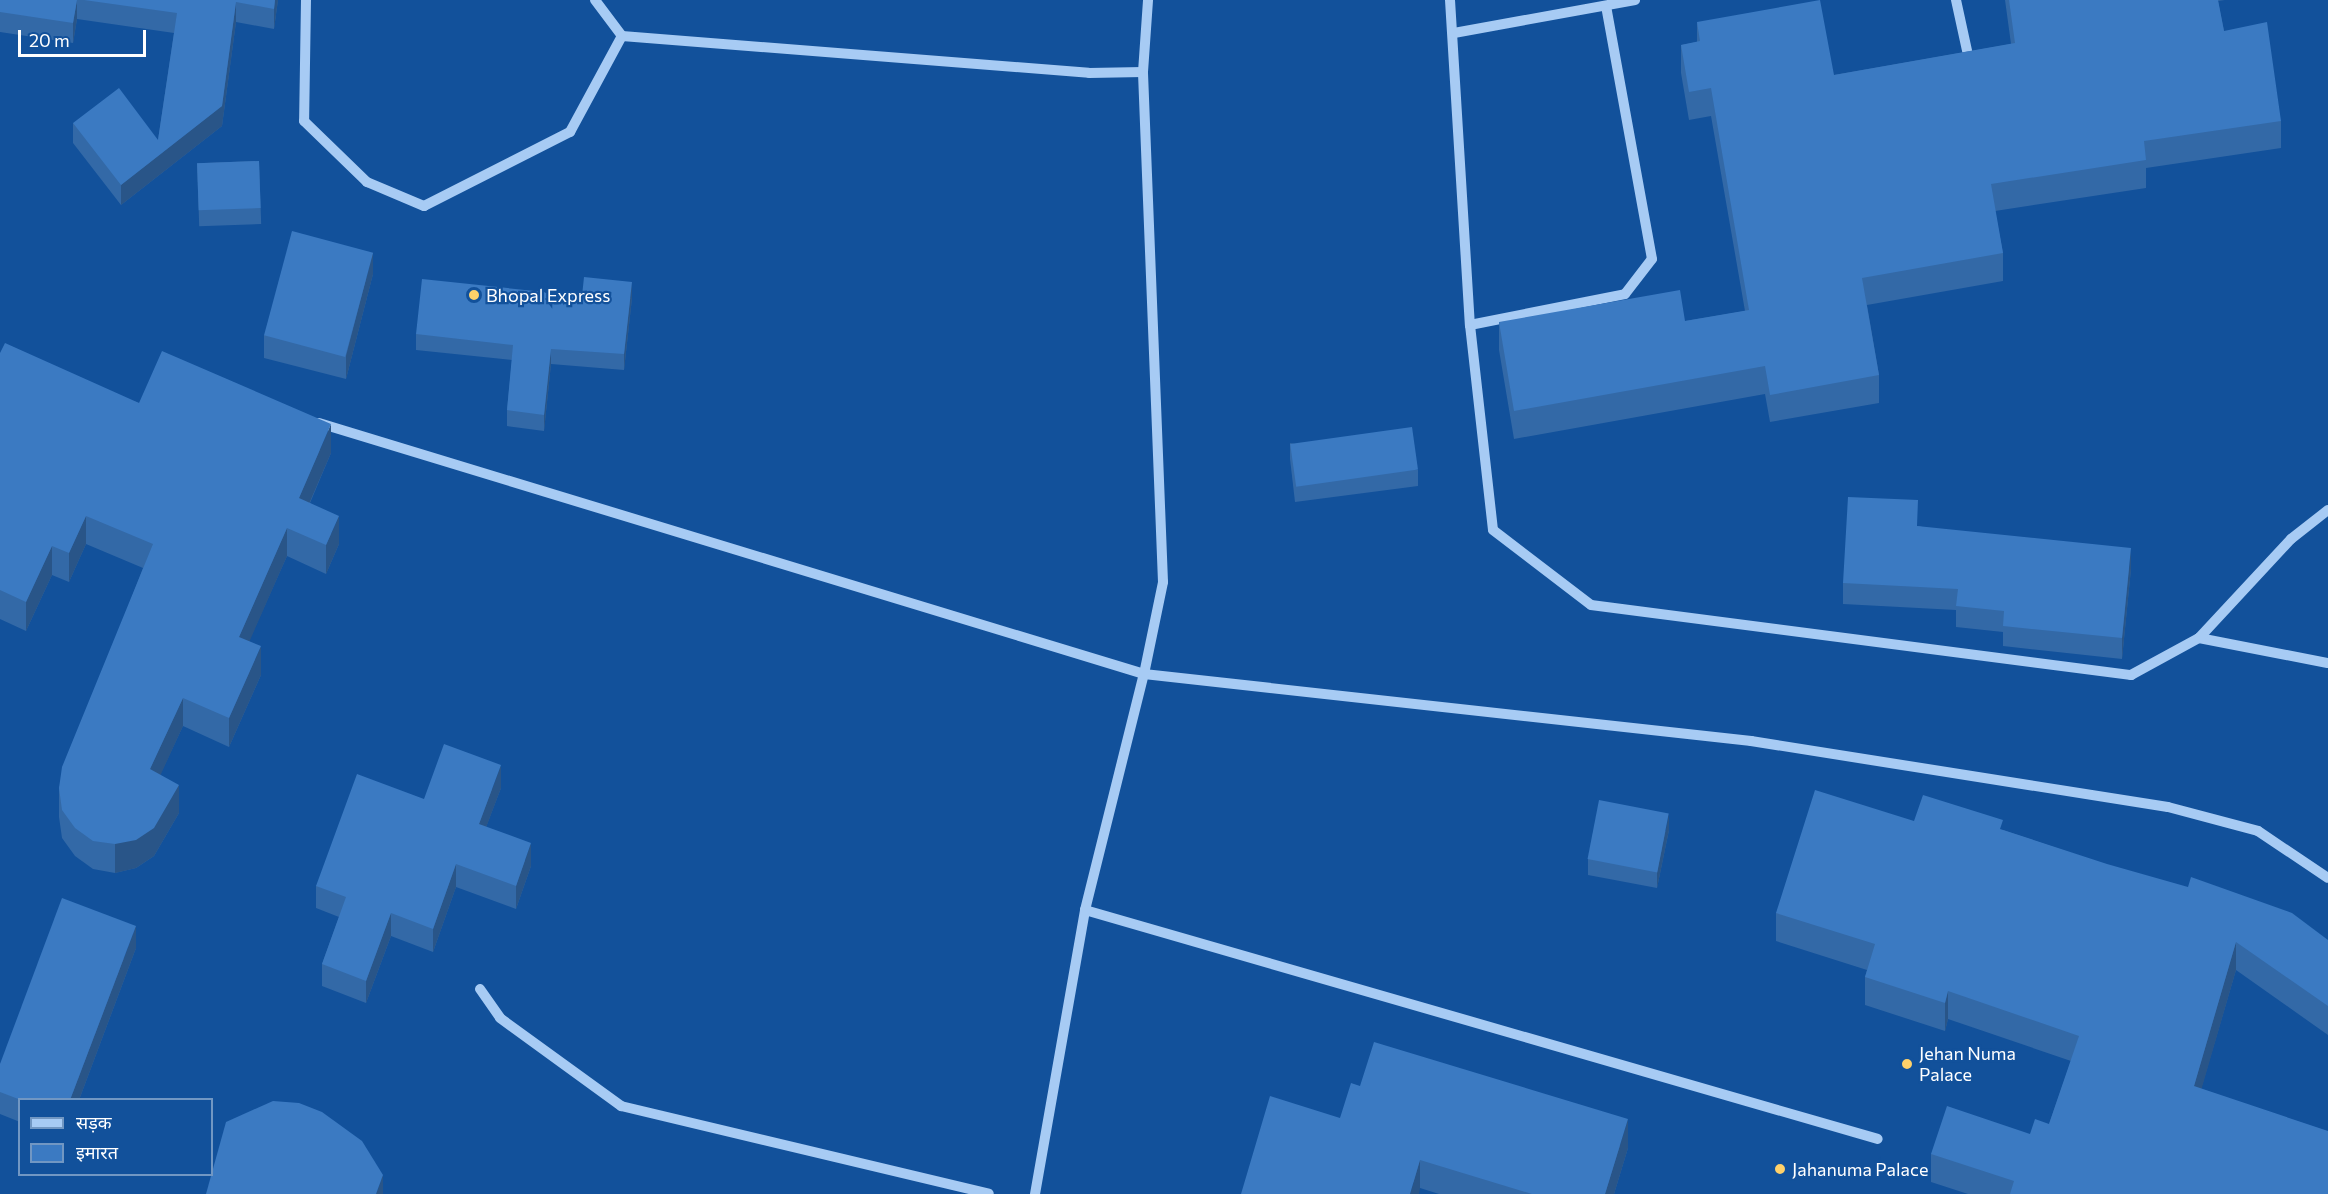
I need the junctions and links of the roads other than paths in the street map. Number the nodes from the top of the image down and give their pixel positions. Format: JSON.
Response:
{"nodes":[{"id":1,"x":306,"y":0,"type":"edge"},
{"id":2,"x":595,"y":0,"type":"edge"},
{"id":3,"x":1148,"y":0,"type":"edge"},
{"id":4,"x":1450,"y":0,"type":"edge"},
{"id":5,"x":1635,"y":0,"type":"edge"},
{"id":6,"x":1956,"y":0,"type":"edge"},
{"id":7,"x":1606,"y":6,"type":"junction"},
{"id":8,"x":1454,"y":33,"type":"junction"},
{"id":9,"x":622,"y":36,"type":"junction"},
{"id":10,"x":1970,"y":64,"type":"edge"},
{"id":11,"x":1143,"y":72,"type":"junction"},
{"id":12,"x":1470,"y":325,"type":"junction"},
{"id":13,"x":306,"y":419,"type":"edge"},
{"id":14,"x":2328,"y":510,"type":"edge"},
{"id":15,"x":2199,"y":638,"type":"junction"},
{"id":16,"x":2328,"y":663,"type":"edge"},
{"id":17,"x":1144,"y":674,"type":"junction"},
{"id":18,"x":2328,"y":878,"type":"edge"},
{"id":19,"x":1085,"y":910,"type":"junction"},
{"id":20,"x":480,"y":989,"type":"dead end"},
{"id":21,"x":1878,"y":1139,"type":"dead end"},
{"id":22,"x":990,"y":1194,"type":"edge"},
{"id":23,"x":1035,"y":1194,"type":"edge"}],
"edges":[{"from":1,"to":9,"type":"street"},
{"from":2,"to":9,"type":"street"},
{"from":3,"to":11,"type":"street"},
{"from":4,"to":8,"type":"street"},
{"from":5,"to":7,"type":"street"},
{"from":6,"to":10,"type":"street"},
{"from":7,"to":8,"type":"street"},
{"from":7,"to":12,"type":"street"},
{"from":8,"to":12,"type":"street"},
{"from":9,"to":11,"type":"street"},
{"from":11,"to":17,"type":"street"},
{"from":12,"to":15,"type":"street"},
{"from":13,"to":17,"type":"street"},
{"from":14,"to":15,"type":"street"},
{"from":15,"to":16,"type":"street"},
{"from":17,"to":18,"type":"street"},
{"from":17,"to":19,"type":"street"},
{"from":19,"to":21,"type":"street"},
{"from":19,"to":23,"type":"street"},
{"from":20,"to":22,"type":"street"}]}
